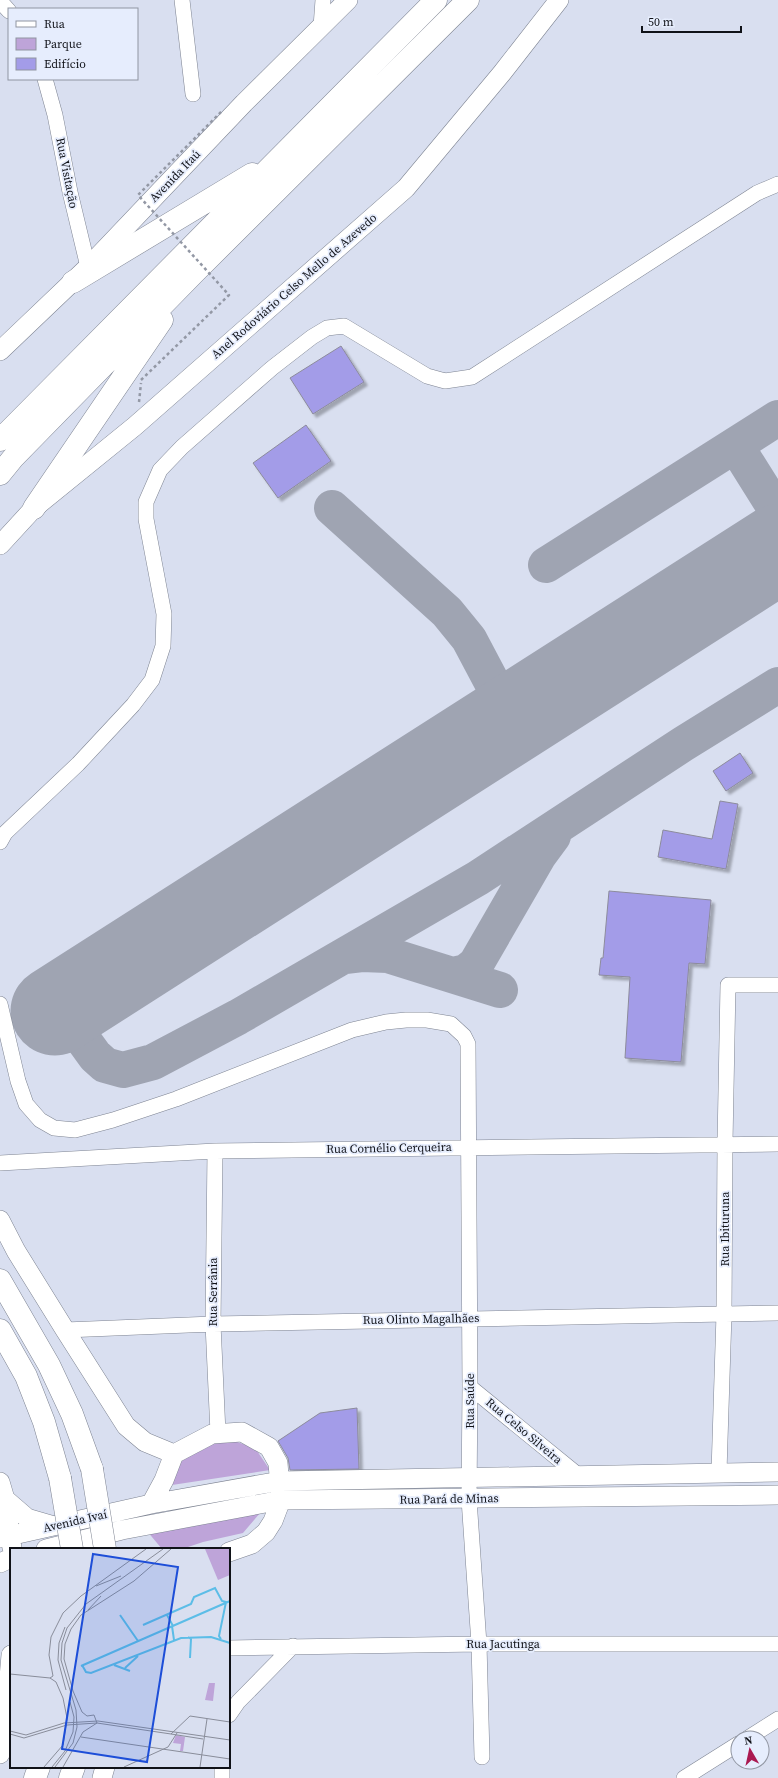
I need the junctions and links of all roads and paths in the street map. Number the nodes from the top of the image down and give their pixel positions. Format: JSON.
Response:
{"nodes":[{"id":1,"x":182,"y":0,"type":"edge"},
{"id":2,"x":323,"y":0,"type":"edge"},
{"id":3,"x":348,"y":0,"type":"edge"},
{"id":4,"x":436,"y":0,"type":"edge"},
{"id":5,"x":468,"y":0,"type":"edge"},
{"id":6,"x":559,"y":0,"type":"edge"},
{"id":7,"x":0,"y":2,"type":"edge"},
{"id":8,"x":8,"y":10,"type":"edge"},
{"id":9,"x":321,"y":27,"type":"junction"},
{"id":10,"x":45,"y":80,"type":"edge"},
{"id":11,"x":193,"y":94,"type":"dead end"},
{"id":12,"x":223,"y":110,"type":"dead end"},
{"id":13,"x":280,"y":157,"type":"junction"},
{"id":14,"x":778,"y":184,"type":"edge"},
{"id":15,"x":88,"y":267,"type":"junction"},
{"id":16,"x":193,"y":274,"type":"junction"},
{"id":17,"x":73,"y":282,"type":"junction"},
{"id":18,"x":0,"y":351,"type":"edge"},
{"id":19,"x":141,"y":380,"type":"dead end"},
{"id":20,"x":0,"y":440,"type":"edge"},
{"id":21,"x":0,"y":474,"type":"edge"},
{"id":22,"x":34,"y":508,"type":"junction"},
{"id":23,"x":0,"y":545,"type":"edge"},
{"id":24,"x":0,"y":842,"type":"edge"},
{"id":25,"x":778,"y":985,"type":"edge"},
{"id":26,"x":0,"y":1004,"type":"edge"},
{"id":27,"x":725,"y":1143,"type":"junction"},
{"id":28,"x":778,"y":1144,"type":"edge"},
{"id":29,"x":470,"y":1147,"type":"junction"},
{"id":30,"x":215,"y":1151,"type":"junction"},
{"id":31,"x":0,"y":1163,"type":"edge"},
{"id":32,"x":0,"y":1220,"type":"edge"},
{"id":33,"x":0,"y":1280,"type":"edge"},
{"id":34,"x":778,"y":1313,"type":"edge"},
{"id":35,"x":724,"y":1314,"type":"junction"},
{"id":36,"x":469,"y":1318,"type":"junction"},
{"id":37,"x":213,"y":1324,"type":"junction"},
{"id":38,"x":0,"y":1330,"type":"edge"},
{"id":39,"x":65,"y":1330,"type":"junction"},
{"id":40,"x":470,"y":1387,"type":"junction"},
{"id":41,"x":218,"y":1433,"type":"junction"},
{"id":42,"x":174,"y":1454,"type":"junction"},
{"id":43,"x":718,"y":1472,"type":"junction"},
{"id":44,"x":778,"y":1472,"type":"edge"},
{"id":45,"x":578,"y":1476,"type":"junction"},
{"id":46,"x":470,"y":1478,"type":"junction"},
{"id":47,"x":280,"y":1481,"type":"junction"},
{"id":48,"x":2,"y":1491,"type":"edge"},
{"id":49,"x":778,"y":1495,"type":"edge"},
{"id":50,"x":469,"y":1499,"type":"junction"},
{"id":51,"x":281,"y":1500,"type":"junction"},
{"id":52,"x":150,"y":1504,"type":"junction"},
{"id":53,"x":55,"y":1526,"type":"junction"},
{"id":54,"x":122,"y":1530,"type":"joint"},
{"id":55,"x":7,"y":1541,"type":"edge"},
{"id":56,"x":50,"y":1548,"type":"edge"},
{"id":57,"x":72,"y":1548,"type":"edge"},
{"id":58,"x":105,"y":1548,"type":"edge"},
{"id":59,"x":230,"y":1552,"type":"edge"},
{"id":60,"x":10,"y":1558,"type":"edge"},
{"id":61,"x":0,"y":1563,"type":"edge"},
{"id":62,"x":479,"y":1644,"type":"junction"},
{"id":63,"x":778,"y":1644,"type":"edge"},
{"id":64,"x":293,"y":1646,"type":"junction"},
{"id":65,"x":230,"y":1648,"type":"edge"},
{"id":66,"x":10,"y":1664,"type":"edge"},
{"id":67,"x":230,"y":1714,"type":"edge"},
{"id":68,"x":778,"y":1719,"type":"edge"},
{"id":69,"x":761,"y":1730,"type":"edge"},
{"id":70,"x":730,"y":1749,"type":"edge"},
{"id":71,"x":1,"y":1750,"type":"edge"},
{"id":72,"x":482,"y":1757,"type":"dead end"},
{"id":73,"x":39,"y":1768,"type":"edge"},
{"id":74,"x":74,"y":1768,"type":"edge"},
{"id":75,"x":105,"y":1768,"type":"edge"},
{"id":76,"x":35,"y":1778,"type":"edge"},
{"id":77,"x":70,"y":1778,"type":"edge"},
{"id":78,"x":102,"y":1778,"type":"edge"},
{"id":79,"x":684,"y":1778,"type":"edge"}],
"edges":[{"from":1,"to":11,"type":"street"},
{"from":2,"to":9,"type":"street"},
{"from":3,"to":9,"type":"main road","name":"Avenida Itaú"},
{"from":4,"to":13,"type":"highway"},
{"from":5,"to":16,"type":"highway"},
{"from":6,"to":22,"type":"main road","name":"Anel Rodoviário Celso Mello de Azevedo"},
{"from":7,"to":8,"type":"street"},
{"from":9,"to":15,"type":"main road","name":"Avenida Itaú"},
{"from":10,"to":15,"type":"street","name":"Rua Visitação"},
{"from":12,"to":19,"type":"path","bridge":true},
{"from":13,"to":17,"type":"highway"},
{"from":13,"to":20,"type":"highway"},
{"from":14,"to":24,"type":"street"},
{"from":15,"to":17,"type":"main road","name":"Avenida Itaú"},
{"from":16,"to":21,"type":"highway"},
{"from":16,"to":22,"type":"highway"},
{"from":17,"to":18,"type":"main road","name":"Avenida Itaú"},
{"from":22,"to":23,"type":"main road","name":"Anel Rodoviário Celso Mello de Azevedo"},
{"from":25,"to":27,"type":"street","name":"Rua Ibituruna"},
{"from":26,"to":29,"type":"street","name":"Rua Saúde"},
{"from":27,"to":28,"type":"street","name":"Rua Cornélio Cerqueira"},
{"from":27,"to":29,"type":"street","name":"Rua Cornélio Cerqueira"},
{"from":27,"to":35,"type":"street","name":"Rua Ibituruna"},
{"from":29,"to":30,"type":"street","name":"Rua Cornélio Cerqueira"},
{"from":29,"to":36,"type":"street","name":"Rua Saúde"},
{"from":30,"to":31,"type":"street","name":"Rua Cornélio Cerqueira"},
{"from":30,"to":37,"type":"street","name":"Rua Serrânia"},
{"from":32,"to":39,"type":"main road"},
{"from":33,"to":58,"type":"highway","bridge":true},
{"from":34,"to":35,"type":"street","name":"Rua Olinto Magalhães"},
{"from":35,"to":36,"type":"street","name":"Rua Olinto Magalhães"},
{"from":35,"to":43,"type":"street","name":"Rua Ibituruna"},
{"from":36,"to":37,"type":"street","name":"Rua Olinto Magalhães"},
{"from":36,"to":40,"type":"street","name":"Rua Saúde"},
{"from":37,"to":39,"type":"street","name":"Rua Olinto Magalhães"},
{"from":37,"to":41,"type":"street","name":"Rua Serrânia"},
{"from":38,"to":57,"type":"highway","bridge":true},
{"from":39,"to":42,"type":"main road"},
{"from":40,"to":45,"type":"street","name":"Rua Celso Silveira"},
{"from":40,"to":46,"type":"street","name":"Rua Saúde"},
{"from":41,"to":42,"type":"main road"},
{"from":41,"to":47,"type":"main road"},
{"from":42,"to":52,"type":"main road"},
{"from":43,"to":44,"type":"main road","name":"Rua Pará de Minas"},
{"from":43,"to":45,"type":"main road","name":"Rua Pará de Minas"},
{"from":45,"to":46,"type":"main road","name":"Rua Pará de Minas"},
{"from":46,"to":47,"type":"main road","name":"Rua Pará de Minas"},
{"from":46,"to":50,"type":"street","name":"Rua Saúde"},
{"from":47,"to":51,"type":"main road"},
{"from":47,"to":52,"type":"main road","name":"Rua Pará de Minas"},
{"from":48,"to":53,"type":"main road"},
{"from":48,"to":55,"type":"main road"},
{"from":49,"to":50,"type":"main road","name":"Rua Pará de Minas"},
{"from":50,"to":51,"type":"main road","name":"Rua Pará de Minas"},
{"from":50,"to":62,"type":"street","name":"Rua Saúde"},
{"from":51,"to":54,"type":"main road","name":"Rua Pará de Minas"},
{"from":51,"to":59,"type":"main road"},
{"from":52,"to":53,"type":"main road","name":"Avenida Ivaí"},
{"from":53,"to":55,"type":"main road","name":"Avenida Ivaí"},
{"from":54,"to":56,"type":"main road","name":"Avenida Ivaí"},
{"from":60,"to":61,"type":"main road"},
{"from":62,"to":63,"type":"street","name":"Rua Jacutinga"},
{"from":62,"to":64,"type":"street","name":"Rua Jacutinga"},
{"from":62,"to":72,"type":"street","name":"Rua Saúde"},
{"from":64,"to":65,"type":"street","name":"Rua Jacutinga"},
{"from":64,"to":67,"type":"street"},
{"from":66,"to":71,"type":"main road"},
{"from":68,"to":69,"type":"street"},
{"from":70,"to":79,"type":"street"},
{"from":73,"to":76,"type":"highway"},
{"from":74,"to":77,"type":"highway"},
{"from":75,"to":78,"type":"main road"}]}
